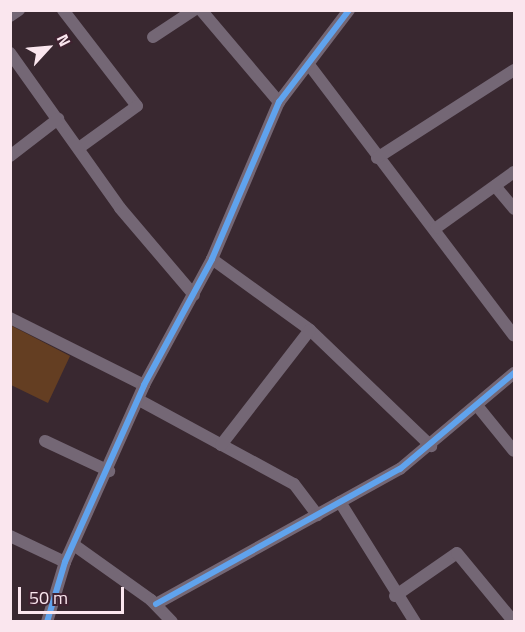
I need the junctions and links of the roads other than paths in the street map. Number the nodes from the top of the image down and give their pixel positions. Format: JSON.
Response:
{"nodes":[{"id":1,"x":19,"y":10,"type":"edge"},
{"id":2,"x":63,"y":10,"type":"edge"},
{"id":3,"x":194,"y":10,"type":"edge"},
{"id":4,"x":201,"y":10,"type":"edge"},
{"id":5,"x":348,"y":11,"type":"edge"},
{"id":6,"x":10,"y":16,"type":"edge"},
{"id":7,"x":153,"y":37,"type":"dead end"},
{"id":8,"x":10,"y":53,"type":"edge"},
{"id":9,"x":310,"y":66,"type":"junction"},
{"id":10,"x":514,"y":70,"type":"edge"},
{"id":11,"x":279,"y":102,"type":"junction"},
{"id":12,"x":58,"y":119,"type":"junction"},
{"id":13,"x":79,"y":148,"type":"junction"},
{"id":14,"x":10,"y":156,"type":"edge"},
{"id":15,"x":377,"y":158,"type":"junction"},
{"id":16,"x":514,"y":172,"type":"edge"},
{"id":17,"x":495,"y":186,"type":"junction"},
{"id":18,"x":514,"y":209,"type":"edge"},
{"id":19,"x":436,"y":228,"type":"junction"},
{"id":20,"x":212,"y":260,"type":"junction"},
{"id":21,"x":194,"y":295,"type":"junction"},
{"id":22,"x":10,"y":318,"type":"edge"},
{"id":23,"x":310,"y":330,"type":"junction"},
{"id":24,"x":514,"y":336,"type":"edge"},
{"id":25,"x":514,"y":373,"type":"edge"},
{"id":26,"x":144,"y":385,"type":"junction"},
{"id":27,"x":139,"y":400,"type":"junction"},
{"id":28,"x":479,"y":408,"type":"junction"},
{"id":29,"x":45,"y":441,"type":"dead end"},
{"id":30,"x":221,"y":445,"type":"junction"},
{"id":31,"x":431,"y":446,"type":"junction"},
{"id":32,"x":514,"y":451,"type":"edge"},
{"id":33,"x":109,"y":471,"type":"junction"},
{"id":34,"x":340,"y":502,"type":"junction"},
{"id":35,"x":316,"y":515,"type":"junction"},
{"id":36,"x":10,"y":536,"type":"edge"},
{"id":37,"x":74,"y":545,"type":"junction"},
{"id":38,"x":65,"y":562,"type":"junction"},
{"id":39,"x":395,"y":596,"type":"junction"},
{"id":40,"x":156,"y":604,"type":"junction"},
{"id":41,"x":47,"y":621,"type":"edge"},
{"id":42,"x":172,"y":621,"type":"edge"},
{"id":43,"x":415,"y":621,"type":"edge"},
{"id":44,"x":514,"y":621,"type":"edge"}],
"edges":[{"from":1,"to":6,"type":"street"},
{"from":2,"to":13,"type":"street"},
{"from":3,"to":7,"type":"street"},
{"from":4,"to":11,"type":"street"},
{"from":5,"to":9,"type":"street"},
{"from":8,"to":12,"type":"street"},
{"from":9,"to":11,"type":"street"},
{"from":9,"to":15,"type":"street"},
{"from":10,"to":15,"type":"street"},
{"from":11,"to":20,"type":"street"},
{"from":12,"to":13,"type":"street"},
{"from":12,"to":14,"type":"street"},
{"from":13,"to":21,"type":"street"},
{"from":15,"to":19,"type":"street"},
{"from":16,"to":17,"type":"street"},
{"from":17,"to":18,"type":"street"},
{"from":17,"to":19,"type":"street"},
{"from":19,"to":24,"type":"street"},
{"from":20,"to":21,"type":"street"},
{"from":20,"to":23,"type":"street"},
{"from":21,"to":26,"type":"street"},
{"from":22,"to":26,"type":"street"},
{"from":23,"to":30,"type":"street"},
{"from":23,"to":31,"type":"street"},
{"from":25,"to":28,"type":"street"},
{"from":26,"to":27,"type":"street"},
{"from":27,"to":30,"type":"street"},
{"from":27,"to":33,"type":"street"},
{"from":28,"to":31,"type":"street"},
{"from":28,"to":32,"type":"street"},
{"from":29,"to":33,"type":"street"},
{"from":30,"to":35,"type":"street"},
{"from":31,"to":34,"type":"street"},
{"from":33,"to":37,"type":"street"},
{"from":34,"to":35,"type":"street"},
{"from":34,"to":39,"type":"street"},
{"from":35,"to":40,"type":"street"},
{"from":36,"to":38,"type":"street"},
{"from":37,"to":38,"type":"street"},
{"from":37,"to":40,"type":"street"},
{"from":38,"to":41,"type":"street"},
{"from":39,"to":43,"type":"street"},
{"from":39,"to":44,"type":"street"},
{"from":40,"to":42,"type":"street"}]}
